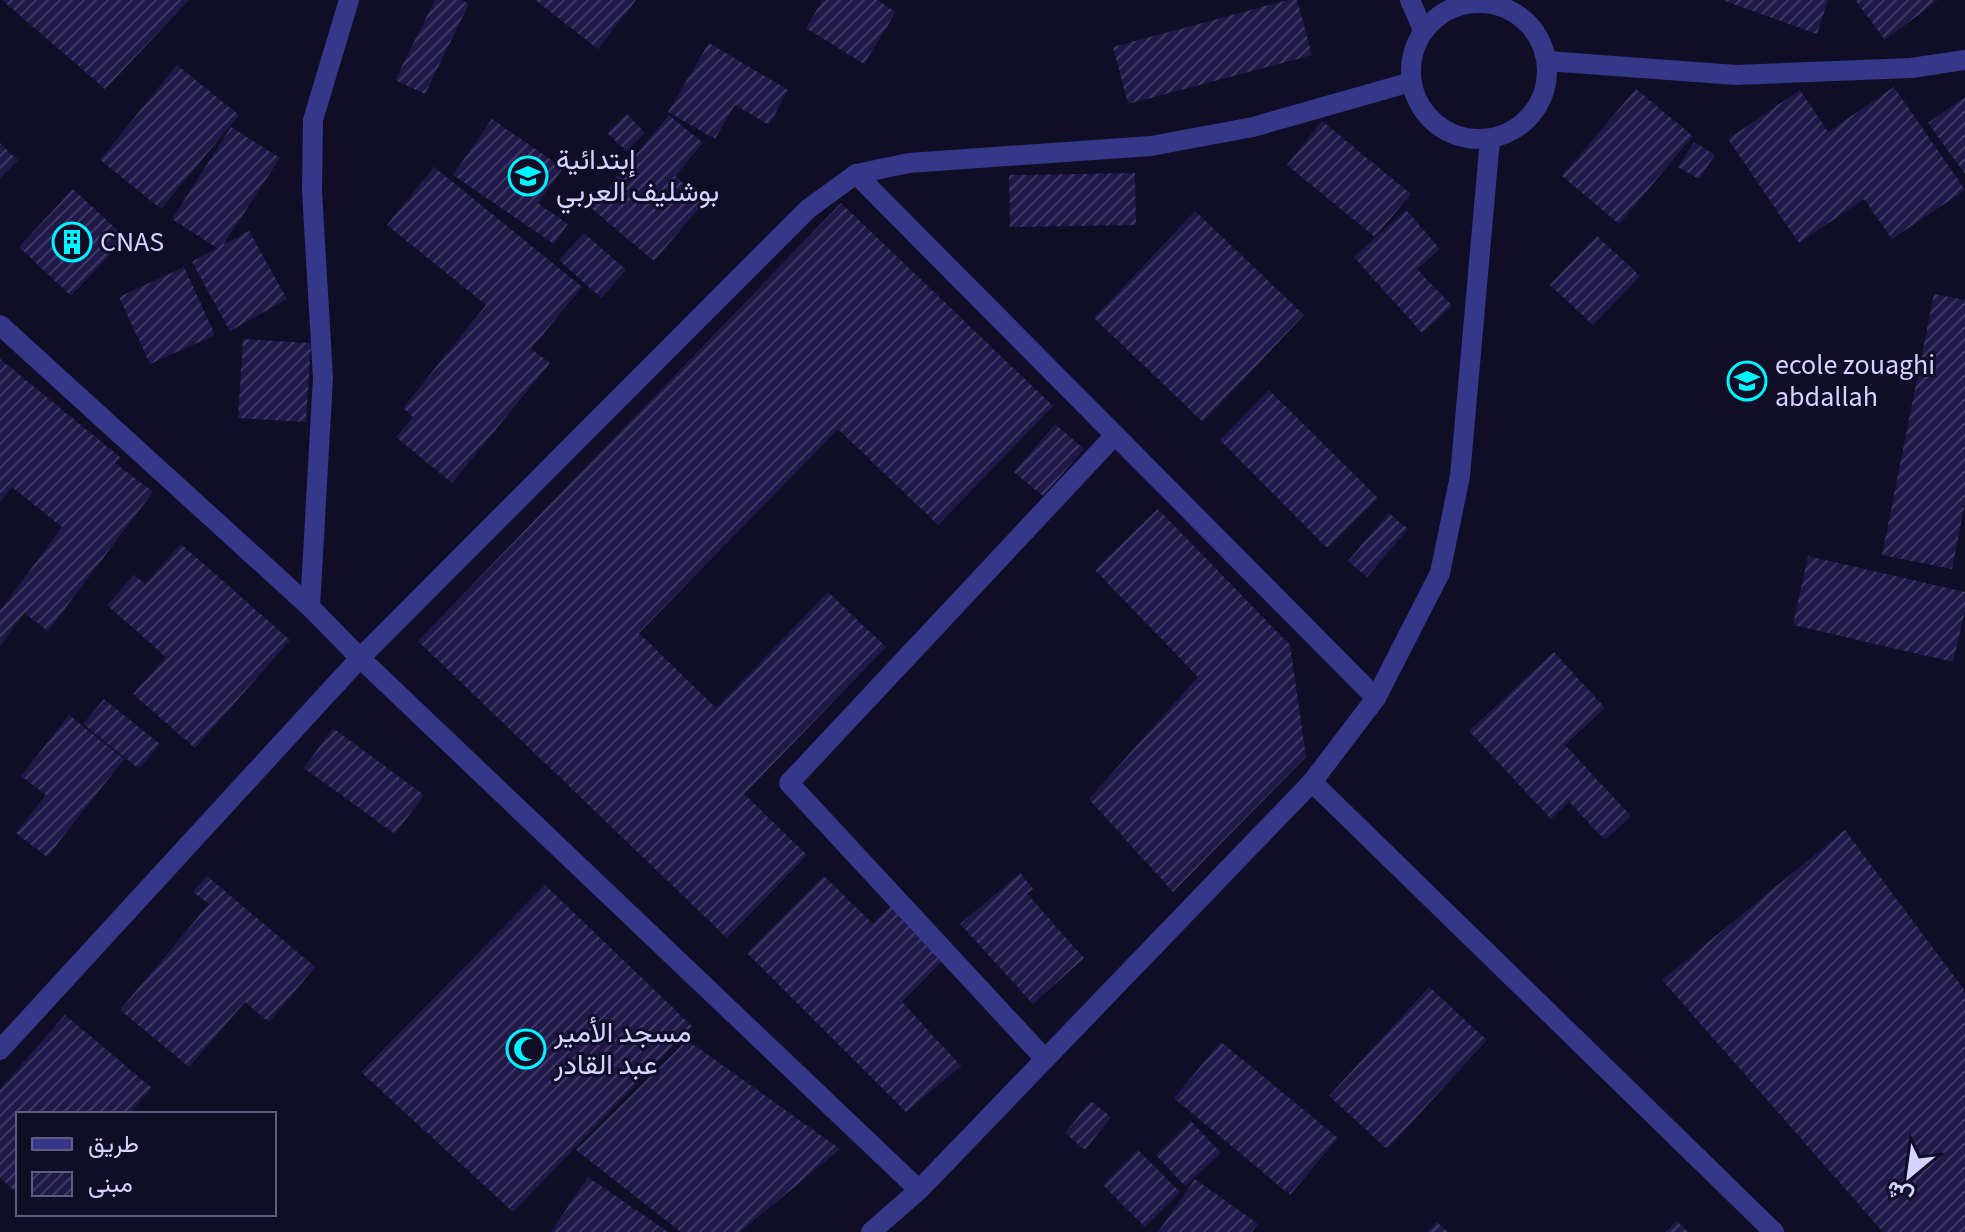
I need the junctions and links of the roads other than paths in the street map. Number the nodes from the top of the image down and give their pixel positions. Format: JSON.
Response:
{"nodes":[{"id":1,"x":349,"y":0,"type":"edge"},
{"id":2,"x":1410,"y":0,"type":"edge"},
{"id":3,"x":1468,"y":1,"type":"edge"},
{"id":4,"x":1423,"y":30,"type":"junction"},
{"id":5,"x":1965,"y":60,"type":"edge"},
{"id":6,"x":1547,"y":61,"type":"junction"},
{"id":7,"x":1411,"y":82,"type":"junction"},
{"id":8,"x":1490,"y":139,"type":"junction"},
{"id":9,"x":856,"y":174,"type":"junction"},
{"id":10,"x":0,"y":325,"type":"edge"},
{"id":11,"x":1115,"y":435,"type":"junction"},
{"id":12,"x":310,"y":607,"type":"junction"},
{"id":13,"x":360,"y":658,"type":"junction"},
{"id":14,"x":1376,"y":698,"type":"junction"},
{"id":15,"x":1312,"y":782,"type":"junction"},
{"id":16,"x":0,"y":1050,"type":"edge"},
{"id":17,"x":1045,"y":1059,"type":"junction"},
{"id":18,"x":919,"y":1190,"type":"junction"},
{"id":19,"x":871,"y":1232,"type":"edge"},
{"id":20,"x":1774,"y":1232,"type":"edge"}],
"edges":[{"from":1,"to":12,"type":"street"},
{"from":2,"to":4,"type":"street"},
{"from":3,"to":4,"type":"street"},
{"from":3,"to":6,"type":"street"},
{"from":4,"to":7,"type":"street"},
{"from":5,"to":6,"type":"street"},
{"from":6,"to":8,"type":"street"},
{"from":7,"to":8,"type":"street"},
{"from":7,"to":9,"type":"street"},
{"from":8,"to":14,"type":"street"},
{"from":9,"to":11,"type":"street"},
{"from":9,"to":13,"type":"street"},
{"from":10,"to":12,"type":"street"},
{"from":11,"to":14,"type":"street"},
{"from":11,"to":17,"type":"street"},
{"from":12,"to":13,"type":"street"},
{"from":13,"to":16,"type":"street"},
{"from":13,"to":18,"type":"street"},
{"from":14,"to":15,"type":"street"},
{"from":15,"to":17,"type":"street"},
{"from":15,"to":20,"type":"street"},
{"from":17,"to":18,"type":"street"},
{"from":18,"to":19,"type":"street"}]}
